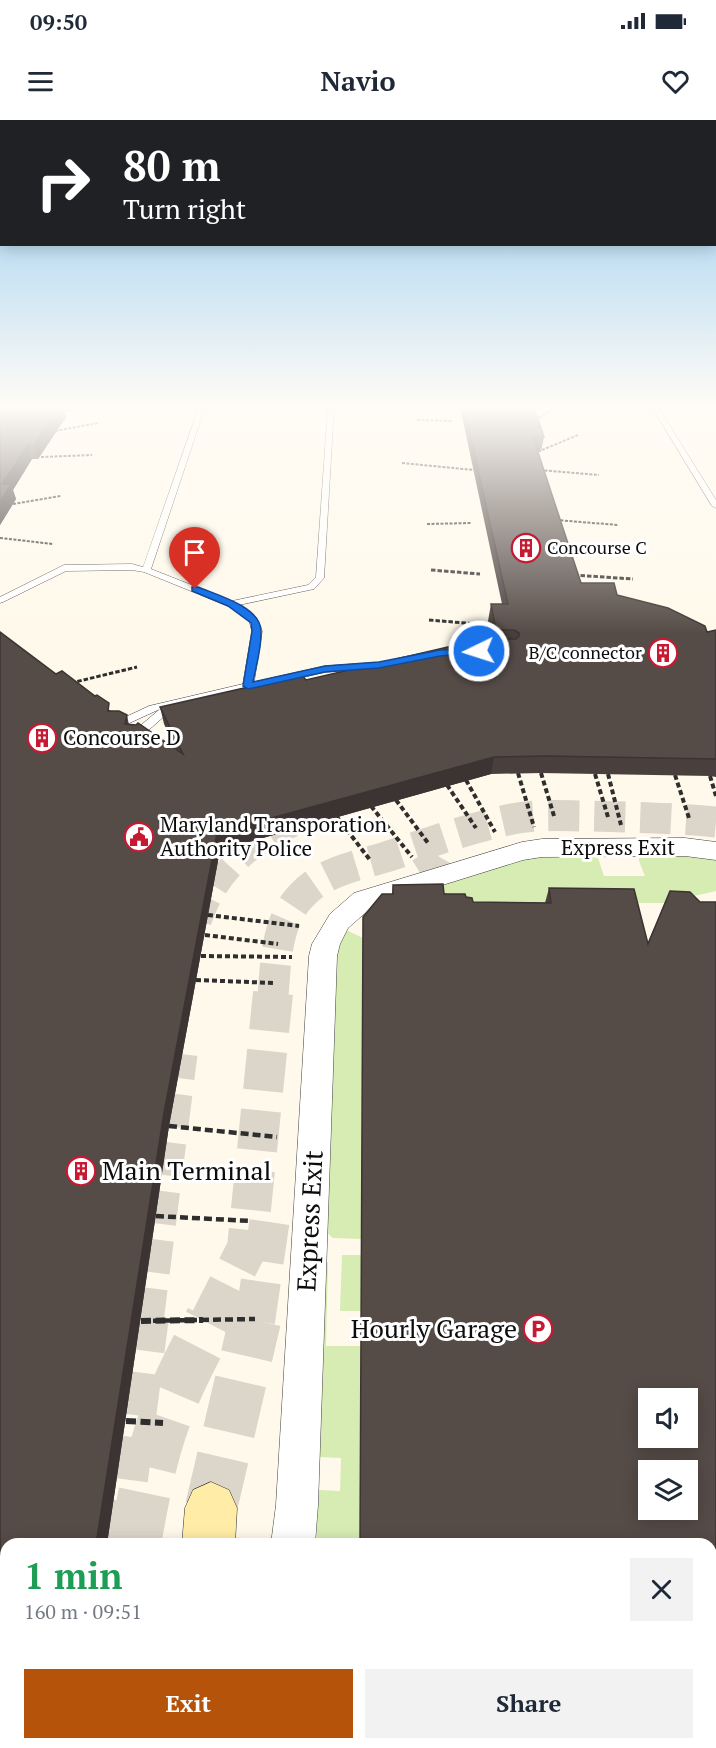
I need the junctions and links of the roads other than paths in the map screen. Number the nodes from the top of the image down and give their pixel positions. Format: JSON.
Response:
{"nodes":[{"id":1,"x":176,"y":483,"type":"edge"},
{"id":2,"x":326,"y":483,"type":"edge"},
{"id":3,"x":702,"y":483,"type":"edge"},
{"id":4,"x":716,"y":506,"type":"edge"},
{"id":5,"x":146,"y":570,"type":"junction"},
{"id":6,"x":0,"y":600,"type":"edge"},
{"id":7,"x":231,"y":604,"type":"junction"},
{"id":8,"x":395,"y":662,"type":"edge"},
{"id":9,"x":248,"y":686,"type":"junction"},
{"id":10,"x":174,"y":703,"type":"junction"},
{"id":11,"x":119,"y":724,"type":"edge"},
{"id":12,"x":136,"y":738,"type":"edge"},
{"id":13,"x":715,"y":851,"type":"edge"},
{"id":14,"x":415,"y":864,"type":"tunnel mouth"},
{"id":15,"x":353,"y":908,"type":"junction"},
{"id":16,"x":294,"y":1538,"type":"edge"}],
"edges":[{"from":1,"to":5,"type":"lane"},
{"from":2,"to":7,"type":"lane"},
{"from":3,"to":4,"type":"lane"},
{"from":5,"to":6,"type":"lane"},
{"from":5,"to":7,"type":"lane"},
{"from":7,"to":9,"type":"lane"},
{"from":8,"to":9,"type":"lane"},
{"from":9,"to":10,"type":"lane"},
{"from":10,"to":11,"type":"lane"},
{"from":10,"to":12,"type":"lane"},
{"from":13,"to":15,"type":"street","name":"Express Exit"},
{"from":14,"to":15,"type":"street","name":"Express Exit"},
{"from":15,"to":16,"type":"street","name":"Express Exit"}]}
